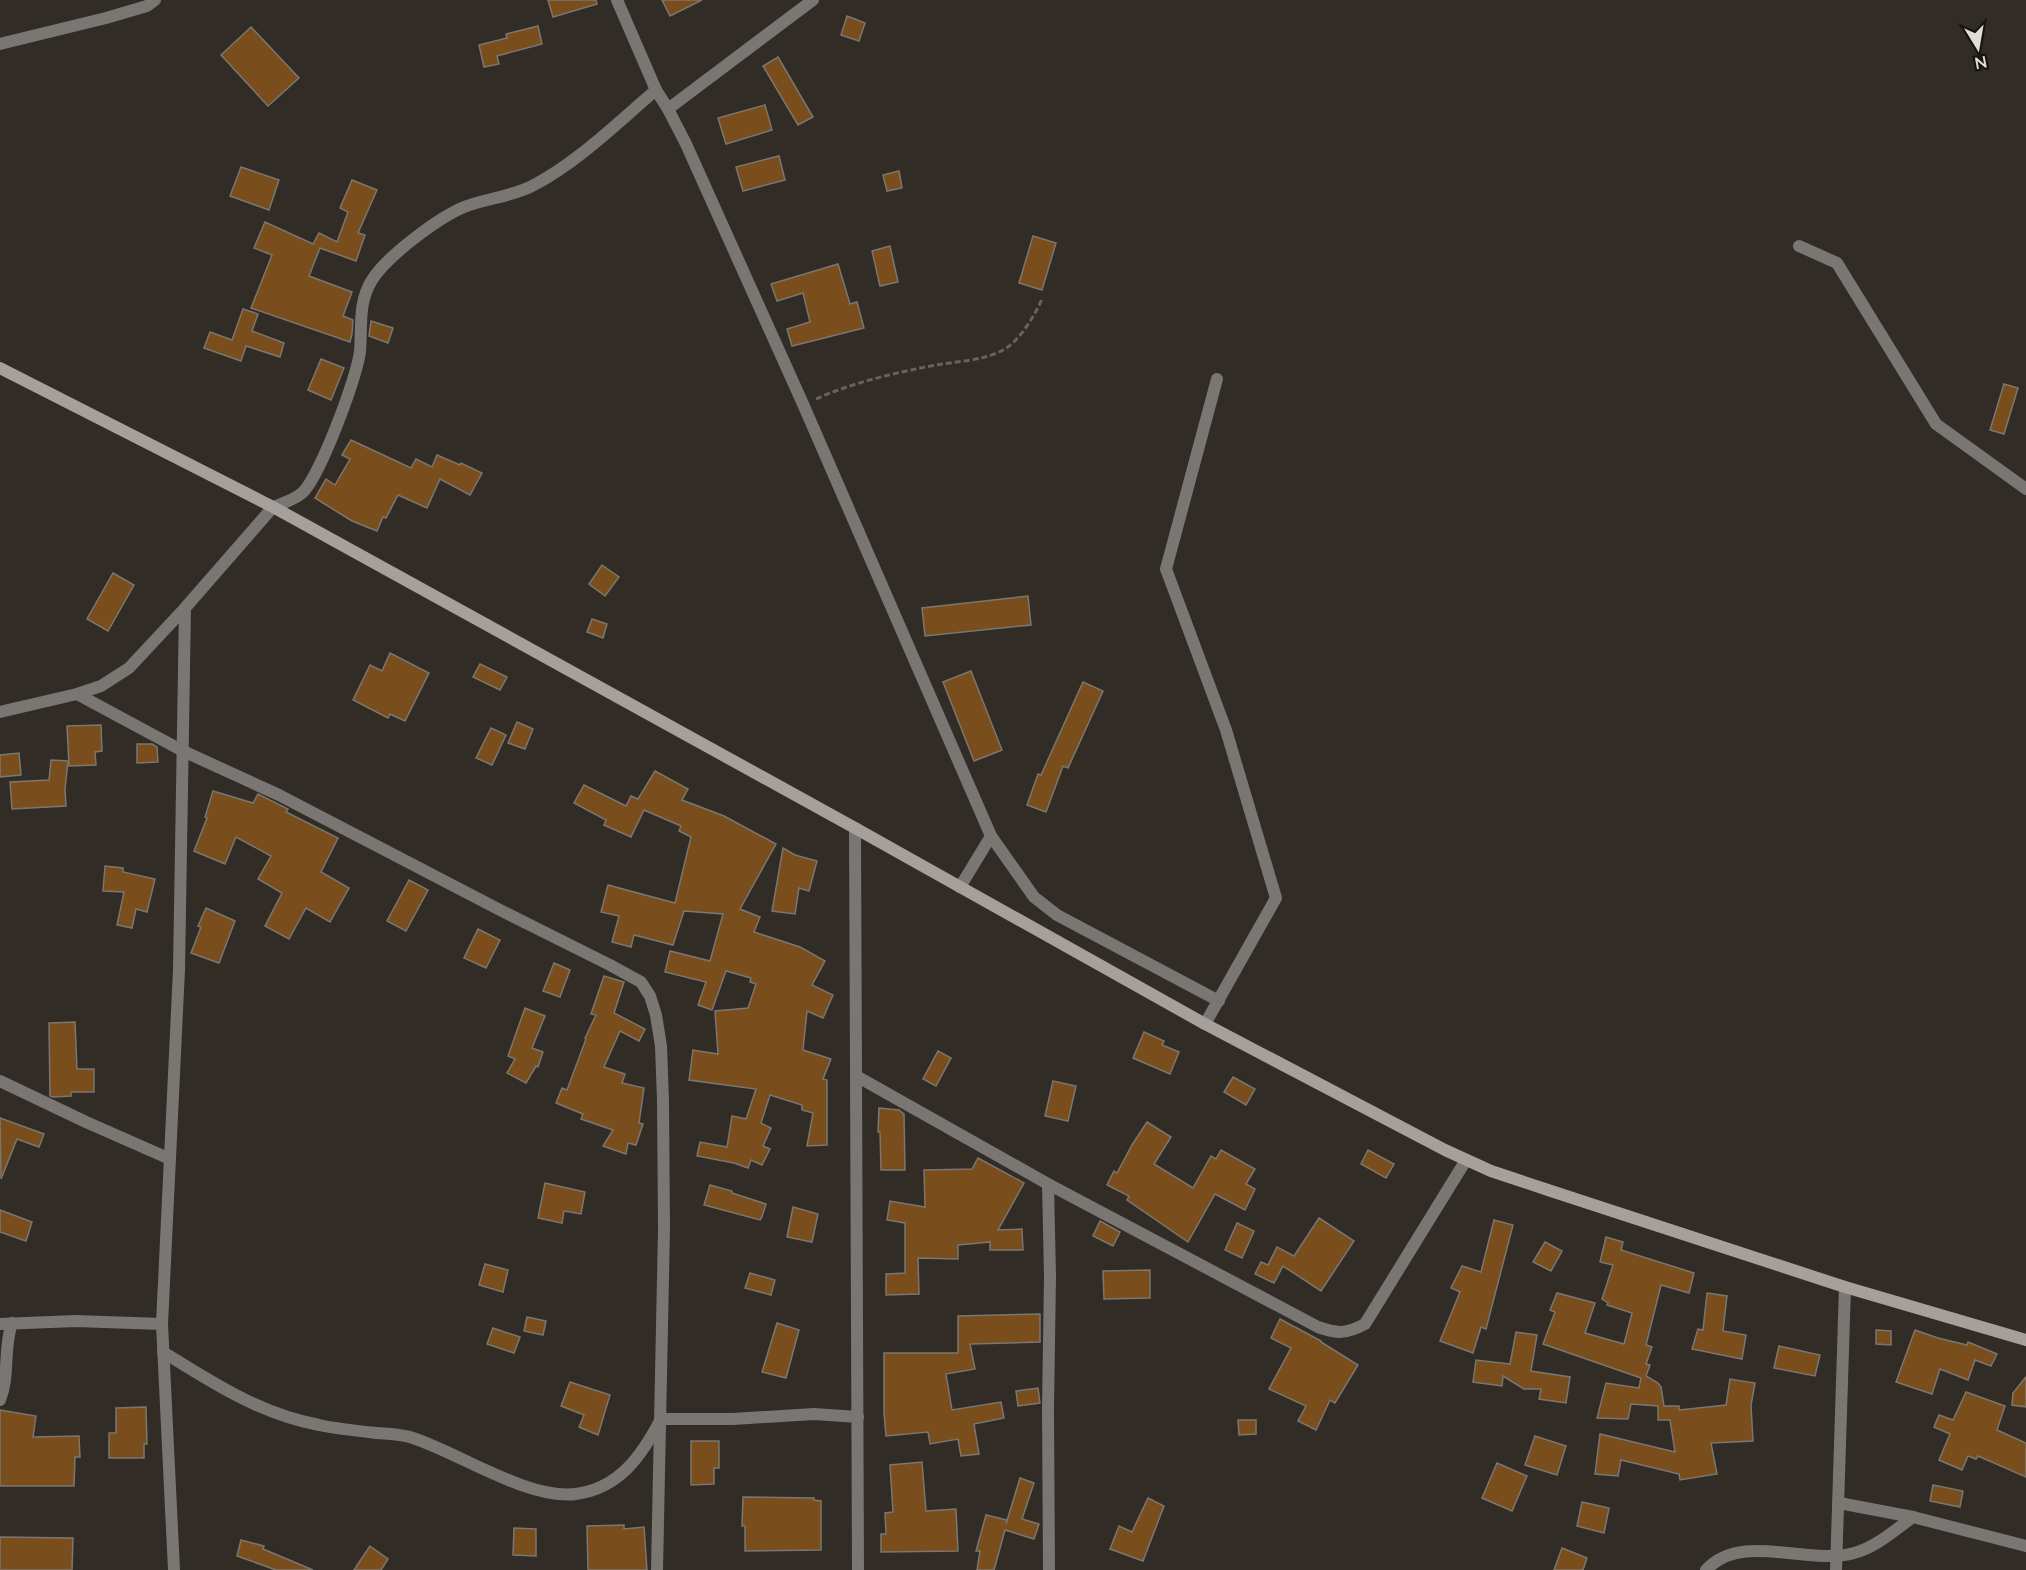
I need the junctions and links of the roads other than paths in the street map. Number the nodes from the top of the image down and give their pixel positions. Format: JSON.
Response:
{"nodes":[{"id":1,"x":154,"y":0,"type":"edge"},
{"id":2,"x":617,"y":0,"type":"edge"},
{"id":3,"x":813,"y":0,"type":"edge"},
{"id":4,"x":0,"y":44,"type":"edge"},
{"id":5,"x":656,"y":90,"type":"junction"},
{"id":6,"x":668,"y":109,"type":"junction"},
{"id":7,"x":1799,"y":246,"type":"dead end"},
{"id":8,"x":0,"y":368,"type":"edge"},
{"id":9,"x":1217,"y":379,"type":"dead end"},
{"id":10,"x":2026,"y":489,"type":"edge"},
{"id":11,"x":273,"y":507,"type":"junction"},
{"id":12,"x":185,"y":608,"type":"junction"},
{"id":13,"x":77,"y":694,"type":"junction"},
{"id":14,"x":0,"y":712,"type":"edge"},
{"id":15,"x":183,"y":751,"type":"junction"},
{"id":16,"x":855,"y":828,"type":"junction"},
{"id":17,"x":991,"y":836,"type":"junction"},
{"id":18,"x":960,"y":887,"type":"junction"},
{"id":19,"x":1219,"y":1001,"type":"junction"},
{"id":20,"x":1205,"y":1024,"type":"junction"},
{"id":21,"x":858,"y":1077,"type":"junction"},
{"id":22,"x":0,"y":1081,"type":"edge"},
{"id":23,"x":170,"y":1159,"type":"junction"},
{"id":24,"x":1466,"y":1160,"type":"junction"},
{"id":25,"x":1048,"y":1184,"type":"junction"},
{"id":26,"x":1845,"y":1287,"type":"junction"},
{"id":27,"x":6,"y":1324,"type":"edge"},
{"id":28,"x":162,"y":1324,"type":"junction"},
{"id":29,"x":2026,"y":1340,"type":"edge"},
{"id":30,"x":163,"y":1352,"type":"junction"},
{"id":31,"x":0,"y":1400,"type":"edge"},
{"id":32,"x":858,"y":1417,"type":"junction"},
{"id":33,"x":661,"y":1419,"type":"junction"},
{"id":34,"x":1839,"y":1503,"type":"junction"},
{"id":35,"x":1913,"y":1517,"type":"junction"},
{"id":36,"x":2026,"y":1546,"type":"edge"},
{"id":37,"x":1837,"y":1557,"type":"junction"},
{"id":38,"x":174,"y":1570,"type":"edge"},
{"id":39,"x":657,"y":1570,"type":"edge"},
{"id":40,"x":858,"y":1570,"type":"edge"},
{"id":41,"x":1049,"y":1570,"type":"edge"},
{"id":42,"x":1706,"y":1570,"type":"edge"},
{"id":43,"x":1836,"y":1570,"type":"edge"}],
"edges":[{"from":1,"to":4,"type":"street"},
{"from":2,"to":5,"type":"street"},
{"from":3,"to":6,"type":"street"},
{"from":5,"to":6,"type":"street"},
{"from":5,"to":11,"type":"street"},
{"from":6,"to":17,"type":"street"},
{"from":7,"to":10,"type":"street"},
{"from":8,"to":11,"type":"street"},
{"from":9,"to":19,"type":"street"},
{"from":11,"to":12,"type":"street"},
{"from":11,"to":16,"type":"street"},
{"from":12,"to":13,"type":"street"},
{"from":12,"to":15,"type":"street"},
{"from":13,"to":14,"type":"street"},
{"from":13,"to":15,"type":"street"},
{"from":15,"to":23,"type":"street"},
{"from":15,"to":33,"type":"street"},
{"from":16,"to":18,"type":"street"},
{"from":16,"to":21,"type":"street"},
{"from":17,"to":18,"type":"street"},
{"from":17,"to":19,"type":"street"},
{"from":18,"to":20,"type":"street"},
{"from":19,"to":20,"type":"street"},
{"from":20,"to":24,"type":"street"},
{"from":21,"to":25,"type":"street"},
{"from":21,"to":32,"type":"street"},
{"from":22,"to":23,"type":"street"},
{"from":23,"to":28,"type":"street"},
{"from":24,"to":25,"type":"street"},
{"from":24,"to":26,"type":"street"},
{"from":25,"to":41,"type":"street"},
{"from":26,"to":29,"type":"street"},
{"from":26,"to":34,"type":"street"},
{"from":27,"to":28,"type":"street"},
{"from":27,"to":31,"type":"street"},
{"from":28,"to":30,"type":"street"},
{"from":30,"to":33,"type":"street"},
{"from":30,"to":38,"type":"street"},
{"from":32,"to":33,"type":"street"},
{"from":32,"to":40,"type":"street"},
{"from":33,"to":39,"type":"street"},
{"from":34,"to":35,"type":"street"},
{"from":34,"to":37,"type":"street"},
{"from":35,"to":36,"type":"street"},
{"from":35,"to":37,"type":"street"},
{"from":37,"to":42,"type":"street"},
{"from":37,"to":43,"type":"street"}]}
